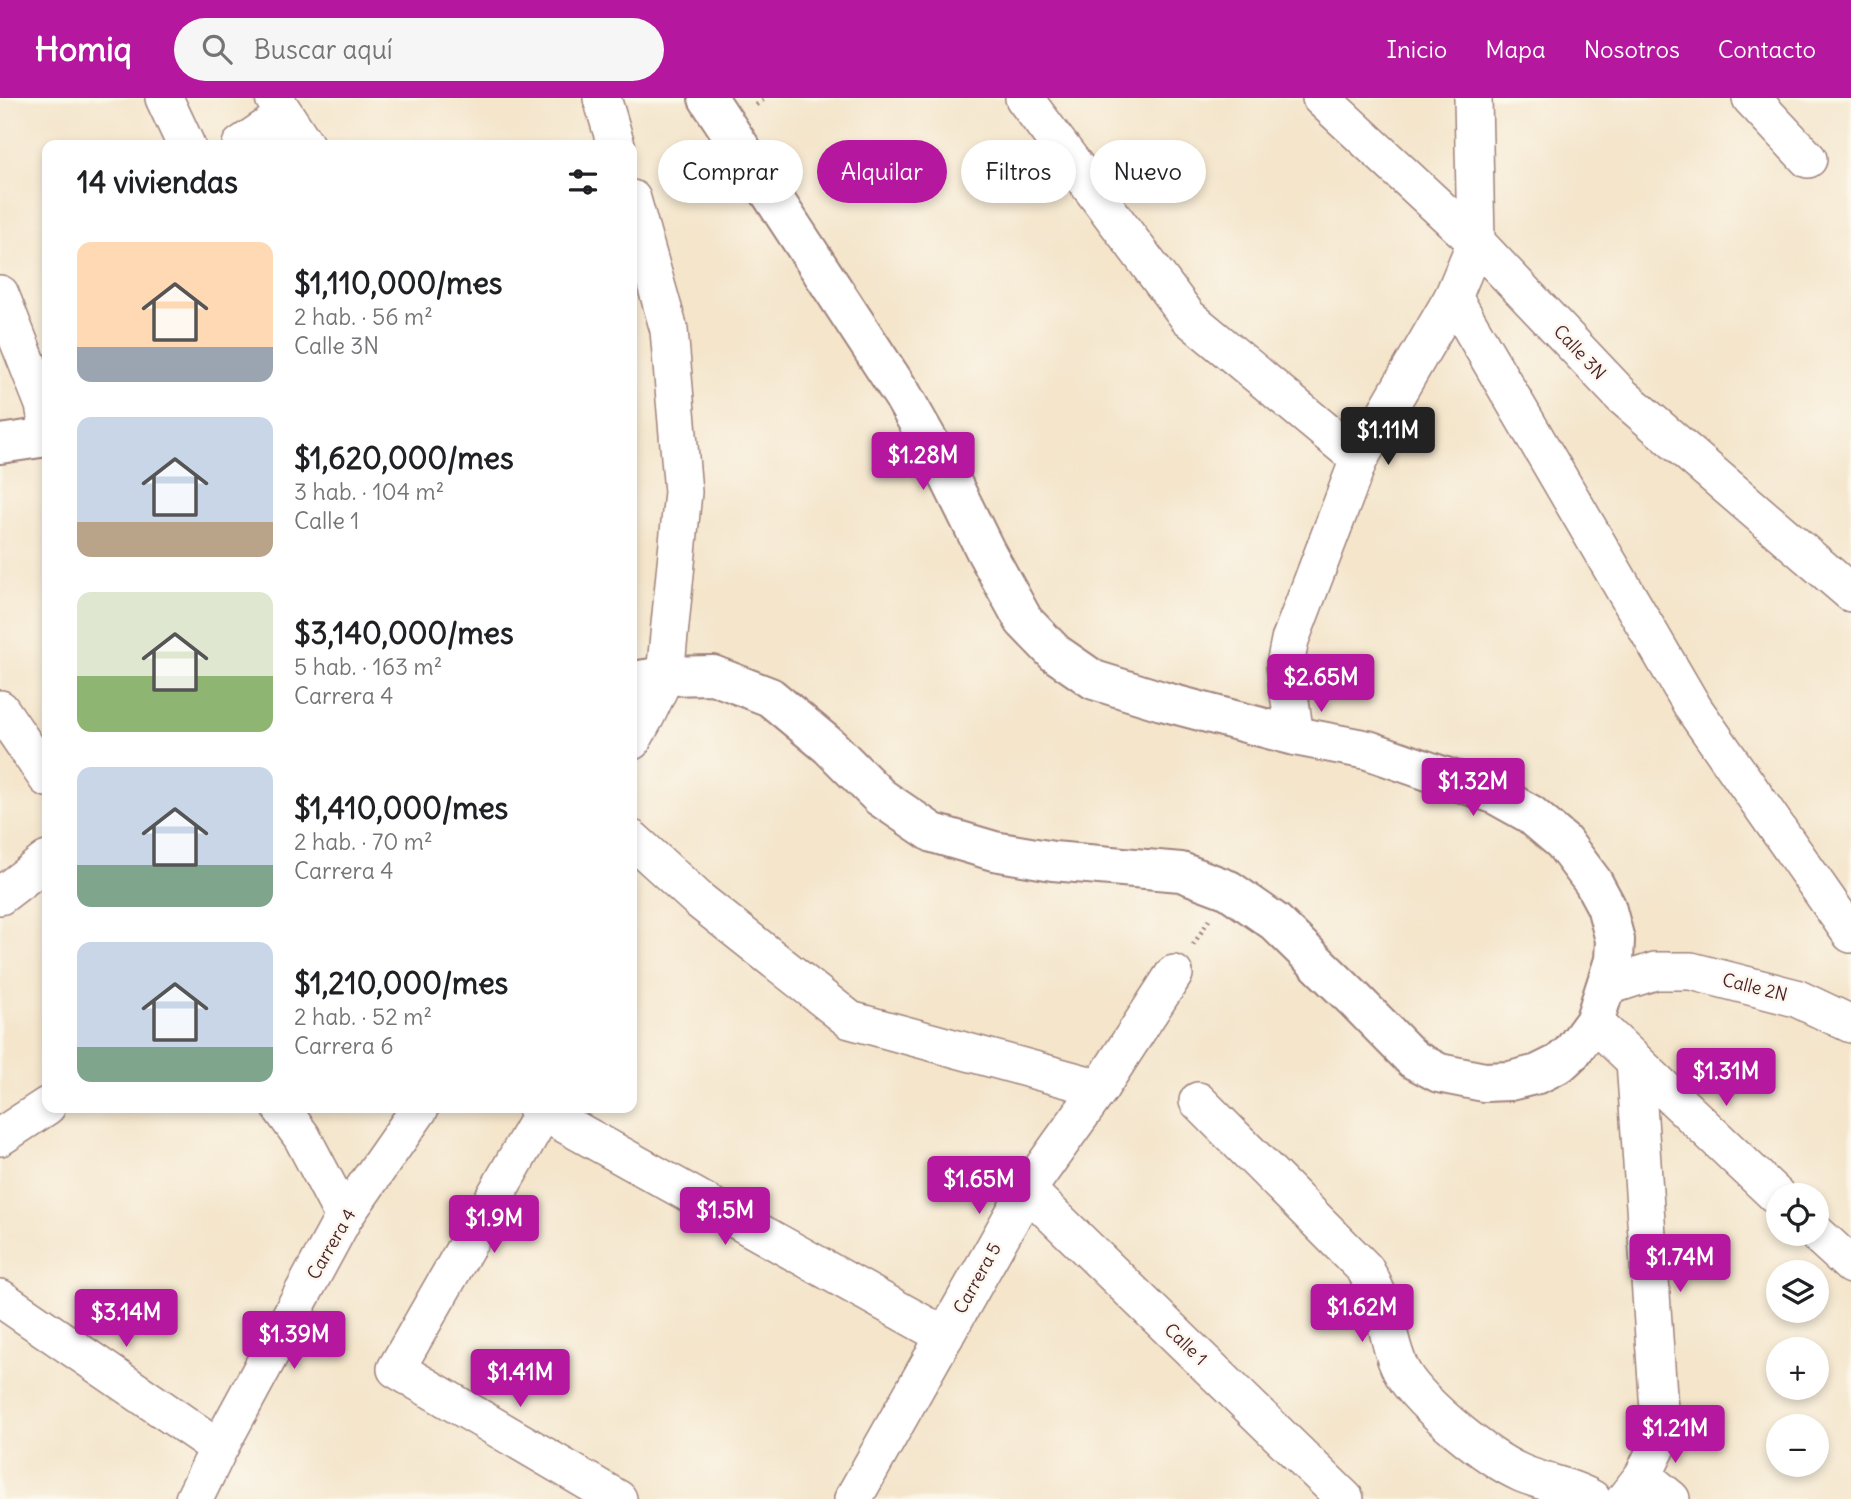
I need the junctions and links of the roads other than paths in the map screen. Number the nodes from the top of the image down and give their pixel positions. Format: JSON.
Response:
{"nodes":[{"id":1,"x":163,"y":98,"type":"edge"},
{"id":2,"x":602,"y":98,"type":"edge"},
{"id":3,"x":708,"y":98,"type":"edge"},
{"id":4,"x":1024,"y":98,"type":"edge"},
{"id":5,"x":1321,"y":98,"type":"edge"},
{"id":6,"x":1473,"y":98,"type":"edge"},
{"id":7,"x":1751,"y":98,"type":"edge"},
{"id":8,"x":279,"y":107,"type":"edge"},
{"id":9,"x":184,"y":140,"type":"edge"},
{"id":10,"x":246,"y":140,"type":"edge"},
{"id":11,"x":302,"y":140,"type":"edge"},
{"id":12,"x":615,"y":140,"type":"edge"},
{"id":13,"x":1808,"y":159,"type":"dead end"},
{"id":14,"x":637,"y":217,"type":"edge"},
{"id":15,"x":1476,"y":242,"type":"junction"},
{"id":16,"x":0,"y":294,"type":"edge"},
{"id":17,"x":1453,"y":298,"type":"junction"},
{"id":18,"x":42,"y":400,"type":"edge"},
{"id":19,"x":42,"y":438,"type":"edge"},
{"id":20,"x":0,"y":444,"type":"edge"},
{"id":21,"x":1359,"y":460,"type":"junction"},
{"id":22,"x":1851,"y":593,"type":"edge"},
{"id":23,"x":648,"y":679,"type":"edge"},
{"id":24,"x":0,"y":709,"type":"edge"},
{"id":25,"x":637,"y":732,"type":"edge"},
{"id":26,"x":1295,"y":736,"type":"junction"},
{"id":27,"x":42,"y":771,"type":"edge"},
{"id":28,"x":637,"y":844,"type":"edge"},
{"id":29,"x":42,"y":864,"type":"edge"},
{"id":30,"x":0,"y":896,"type":"edge"},
{"id":31,"x":1851,"y":934,"type":"edge"},
{"id":32,"x":1174,"y":974,"type":"road end"},
{"id":33,"x":1600,"y":1004,"type":"junction"},
{"id":34,"x":1851,"y":1024,"type":"edge"},
{"id":35,"x":1635,"y":1061,"type":"junction"},
{"id":36,"x":1100,"y":1088,"type":"junction"},
{"id":37,"x":1198,"y":1101,"type":"dead end"},
{"id":38,"x":42,"y":1109,"type":"edge"},
{"id":39,"x":284,"y":1113,"type":"edge"},
{"id":40,"x":417,"y":1113,"type":"edge"},
{"id":41,"x":537,"y":1113,"type":"edge"},
{"id":42,"x":544,"y":1113,"type":"edge"},
{"id":43,"x":2,"y":1131,"type":"edge"},
{"id":44,"x":1766,"y":1186,"type":"edge"},
{"id":45,"x":1027,"y":1189,"type":"junction"},
{"id":46,"x":344,"y":1217,"type":"junction"},
{"id":47,"x":1828,"y":1246,"type":"edge"},
{"id":48,"x":1850,"y":1269,"type":"edge"},
{"id":49,"x":0,"y":1297,"type":"edge"},
{"id":50,"x":945,"y":1336,"type":"junction"},
{"id":51,"x":219,"y":1448,"type":"junction"},
{"id":52,"x":1634,"y":1488,"type":"edge"},
{"id":53,"x":610,"y":1497,"type":"edge"},
{"id":54,"x":194,"y":1499,"type":"edge"},
{"id":55,"x":853,"y":1499,"type":"edge"},
{"id":56,"x":1345,"y":1499,"type":"edge"},
{"id":57,"x":1592,"y":1499,"type":"edge"},
{"id":58,"x":1671,"y":1499,"type":"edge"}],
"edges":[{"from":1,"to":9,"type":"street"},
{"from":2,"to":12,"type":"street"},
{"from":3,"to":26,"type":"main road"},
{"from":4,"to":21,"type":"street"},
{"from":5,"to":15,"type":"street","name":"Calle 3N"},
{"from":6,"to":15,"type":"street"},
{"from":7,"to":13,"type":"street"},
{"from":8,"to":10,"type":"street"},
{"from":8,"to":11,"type":"street"},
{"from":14,"to":23,"type":"street"},
{"from":15,"to":17,"type":"street"},
{"from":15,"to":22,"type":"street","name":"Calle 3N"},
{"from":16,"to":18,"type":"street"},
{"from":17,"to":21,"type":"street"},
{"from":17,"to":31,"type":"street"},
{"from":19,"to":20,"type":"main road"},
{"from":21,"to":26,"type":"street"},
{"from":23,"to":25,"type":"street"},
{"from":23,"to":33,"type":"main road"},
{"from":24,"to":27,"type":"street"},
{"from":26,"to":33,"type":"main road"},
{"from":28,"to":36,"type":"street"},
{"from":29,"to":30,"type":"street"},
{"from":32,"to":36,"type":"street","name":"Carrera 5"},
{"from":33,"to":34,"type":"street","name":"Calle 2N"},
{"from":33,"to":35,"type":"street"},
{"from":35,"to":44,"type":"street"},
{"from":35,"to":52,"type":"street"},
{"from":36,"to":45,"type":"street","name":"Carrera 5"},
{"from":37,"to":57,"type":"street"},
{"from":38,"to":43,"type":"street"},
{"from":39,"to":46,"type":"street"},
{"from":40,"to":46,"type":"street","name":"Carrera 4"},
{"from":41,"to":53,"type":"street"},
{"from":42,"to":50,"type":"street"},
{"from":45,"to":50,"type":"street","name":"Carrera 5"},
{"from":45,"to":56,"type":"street","name":"Calle 1"},
{"from":46,"to":51,"type":"street","name":"Carrera 4"},
{"from":47,"to":48,"type":"street"},
{"from":49,"to":51,"type":"street"},
{"from":50,"to":55,"type":"street","name":"Carrera 5"},
{"from":51,"to":54,"type":"street","name":"Carrera 4"},
{"from":52,"to":58,"type":"street"}]}
